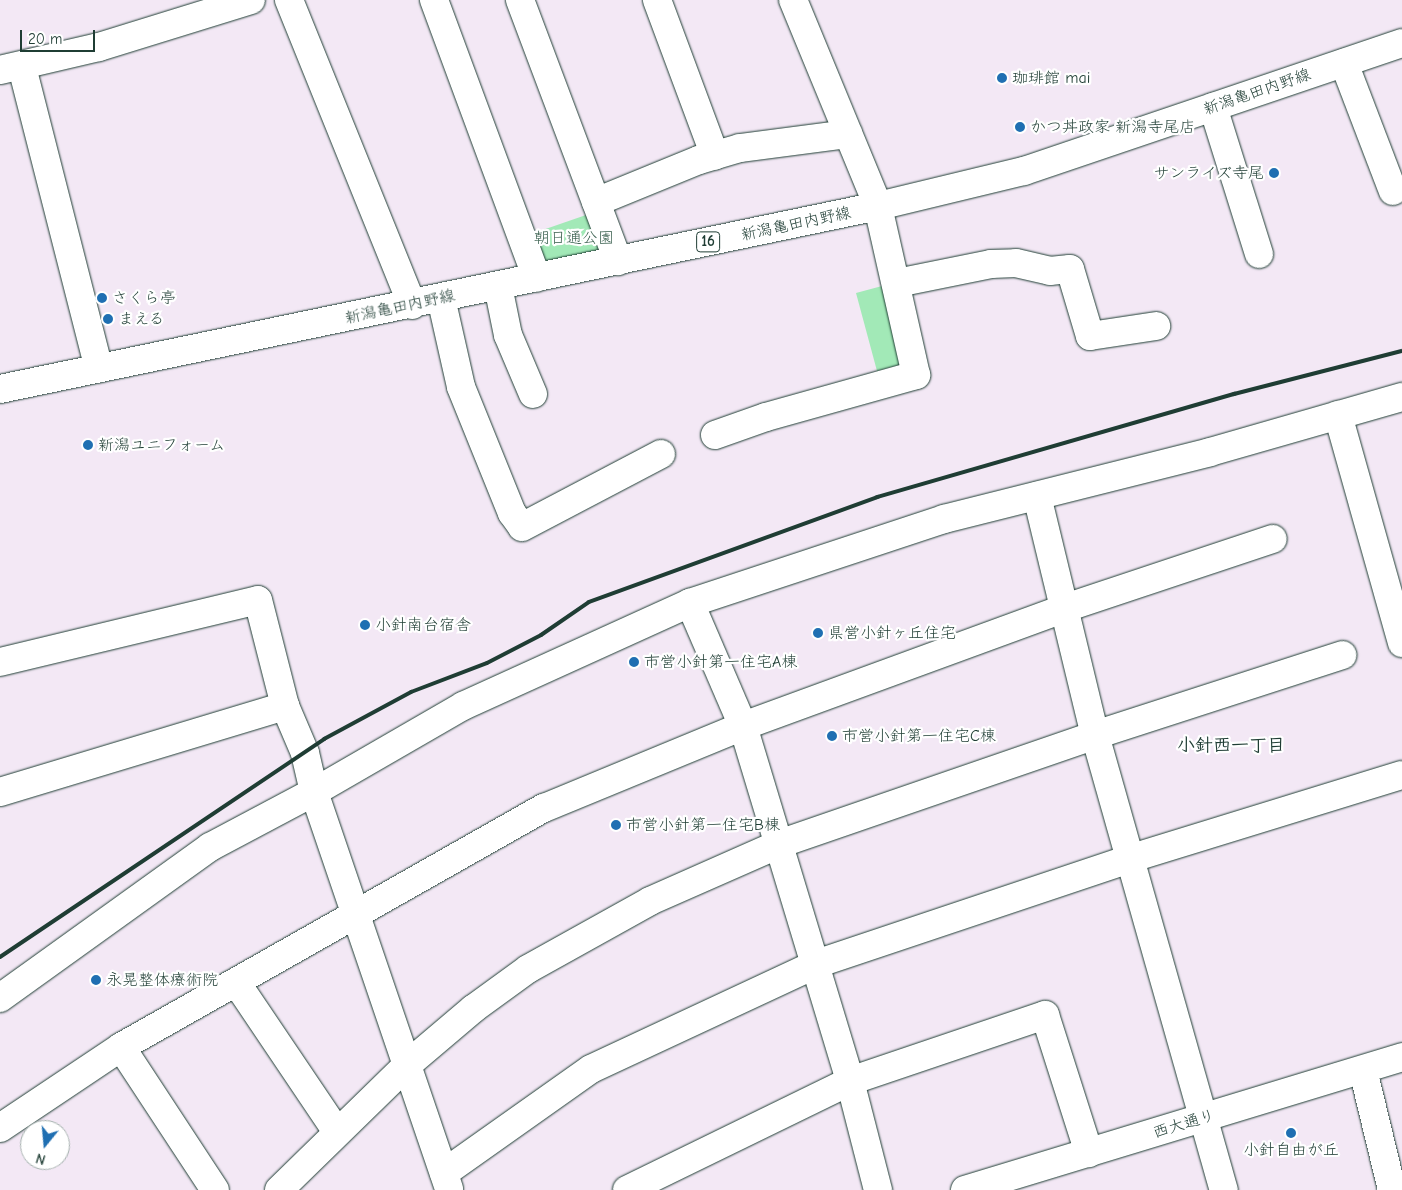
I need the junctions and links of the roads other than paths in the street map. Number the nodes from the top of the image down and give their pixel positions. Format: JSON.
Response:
{"nodes":[{"id":1,"x":251,"y":0,"type":"edge"},
{"id":2,"x":289,"y":0,"type":"edge"},
{"id":3,"x":434,"y":0,"type":"edge"},
{"id":4,"x":520,"y":0,"type":"edge"},
{"id":5,"x":656,"y":0,"type":"edge"},
{"id":6,"x":793,"y":0,"type":"edge"},
{"id":7,"x":1402,"y":43,"type":"edge"},
{"id":8,"x":1344,"y":63,"type":"junction"},
{"id":9,"x":11,"y":69,"type":"edge"},
{"id":10,"x":1213,"y":107,"type":"junction"},
{"id":11,"x":848,"y":134,"type":"junction"},
{"id":12,"x":715,"y":156,"type":"junction"},
{"id":13,"x":1393,"y":191,"type":"dead end"},
{"id":14,"x":596,"y":202,"type":"junction"},
{"id":15,"x":878,"y":206,"type":"junction"},
{"id":16,"x":1259,"y":254,"type":"dead end"},
{"id":17,"x":618,"y":261,"type":"junction"},
{"id":18,"x":537,"y":278,"type":"junction"},
{"id":19,"x":897,"y":283,"type":"junction"},
{"id":20,"x":498,"y":286,"type":"junction"},
{"id":21,"x":441,"y":298,"type":"junction"},
{"id":22,"x":412,"y":305,"type":"junction"},
{"id":23,"x":1156,"y":326,"type":"dead end"},
{"id":24,"x":99,"y":368,"type":"junction"},
{"id":25,"x":0,"y":389,"type":"edge"},
{"id":26,"x":533,"y":394,"type":"dead end"},
{"id":27,"x":1402,"y":397,"type":"edge"},
{"id":28,"x":1338,"y":415,"type":"junction"},
{"id":29,"x":715,"y":435,"type":"dead end"},
{"id":30,"x":661,"y":454,"type":"dead end"},
{"id":31,"x":1037,"y":496,"type":"junction"},
{"id":32,"x":1273,"y":539,"type":"dead end"},
{"id":33,"x":690,"y":603,"type":"junction"},
{"id":34,"x":1062,"y":609,"type":"junction"},
{"id":35,"x":1402,"y":643,"type":"edge"},
{"id":36,"x":1342,"y":655,"type":"dead end"},
{"id":37,"x":0,"y":662,"type":"edge"},
{"id":38,"x":285,"y":706,"type":"junction"},
{"id":39,"x":743,"y":726,"type":"junction"},
{"id":40,"x":1095,"y":735,"type":"junction"},
{"id":41,"x":1402,"y":775,"type":"edge"},
{"id":42,"x":0,"y":792,"type":"edge"},
{"id":43,"x":314,"y":792,"type":"junction"},
{"id":44,"x":780,"y":844,"type":"junction"},
{"id":45,"x":1132,"y":858,"type":"junction"},
{"id":46,"x":356,"y":916,"type":"junction"},
{"id":47,"x":816,"y":964,"type":"junction"},
{"id":48,"x":236,"y":982,"type":"junction"},
{"id":49,"x":0,"y":998,"type":"edge"},
{"id":50,"x":121,"y":1047,"type":"junction"},
{"id":51,"x":1402,"y":1057,"type":"edge"},
{"id":52,"x":407,"y":1065,"type":"junction"},
{"id":53,"x":1363,"y":1070,"type":"junction"},
{"id":54,"x":850,"y":1081,"type":"junction"},
{"id":55,"x":1204,"y":1118,"type":"junction"},
{"id":56,"x":0,"y":1128,"type":"edge"},
{"id":57,"x":337,"y":1132,"type":"junction"},
{"id":58,"x":1089,"y":1153,"type":"junction"},
{"id":59,"x":446,"y":1182,"type":"edge"},
{"id":60,"x":288,"y":1187,"type":"edge"},
{"id":61,"x":215,"y":1190,"type":"edge"},
{"id":62,"x":627,"y":1190,"type":"edge"},
{"id":63,"x":878,"y":1190,"type":"edge"},
{"id":64,"x":965,"y":1190,"type":"edge"},
{"id":65,"x":1224,"y":1190,"type":"edge"},
{"id":66,"x":1392,"y":1190,"type":"edge"}],
"edges":[{"from":1,"to":9,"type":"street"},
{"from":2,"to":22,"type":"street"},
{"from":3,"to":18,"type":"street"},
{"from":4,"to":14,"type":"street"},
{"from":5,"to":12,"type":"street"},
{"from":6,"to":11,"type":"street"},
{"from":7,"to":8,"type":"street","name":"新潟亀田内野線","number":"16"},
{"from":8,"to":10,"type":"street","name":"新潟亀田内野線","number":"16"},
{"from":8,"to":13,"type":"street"},
{"from":9,"to":24,"type":"street"},
{"from":10,"to":15,"type":"street","name":"新潟亀田内野線","number":"16"},
{"from":10,"to":16,"type":"street"},
{"from":11,"to":12,"type":"street"},
{"from":11,"to":15,"type":"street"},
{"from":12,"to":14,"type":"street"},
{"from":14,"to":17,"type":"street"},
{"from":15,"to":17,"type":"street","name":"新潟亀田内野線","number":"16"},
{"from":15,"to":19,"type":"street"},
{"from":17,"to":18,"type":"street","name":"新潟亀田内野線","number":"16"},
{"from":18,"to":20,"type":"street","name":"新潟亀田内野線","number":"16"},
{"from":19,"to":23,"type":"street"},
{"from":19,"to":29,"type":"street"},
{"from":20,"to":21,"type":"street","name":"新潟亀田内野線","number":"16"},
{"from":20,"to":26,"type":"street"},
{"from":21,"to":22,"type":"street","name":"新潟亀田内野線","number":"16"},
{"from":21,"to":30,"type":"street"},
{"from":22,"to":24,"type":"street","name":"新潟亀田内野線","number":"16"},
{"from":24,"to":25,"type":"street","name":"新潟亀田内野線","number":"16"},
{"from":27,"to":28,"type":"street"},
{"from":28,"to":31,"type":"street"},
{"from":28,"to":35,"type":"street"},
{"from":31,"to":33,"type":"street"},
{"from":31,"to":34,"type":"street"},
{"from":32,"to":34,"type":"street"},
{"from":33,"to":39,"type":"street"},
{"from":33,"to":43,"type":"street"},
{"from":34,"to":39,"type":"street"},
{"from":34,"to":40,"type":"street"},
{"from":36,"to":40,"type":"street"},
{"from":37,"to":38,"type":"street"},
{"from":38,"to":42,"type":"street"},
{"from":38,"to":43,"type":"street"},
{"from":39,"to":44,"type":"street"},
{"from":39,"to":46,"type":"street"},
{"from":40,"to":44,"type":"street"},
{"from":40,"to":45,"type":"street"},
{"from":41,"to":45,"type":"street"},
{"from":43,"to":46,"type":"street"},
{"from":43,"to":49,"type":"street"},
{"from":44,"to":47,"type":"street"},
{"from":44,"to":52,"type":"street"},
{"from":45,"to":47,"type":"street"},
{"from":45,"to":55,"type":"street"},
{"from":46,"to":48,"type":"street"},
{"from":46,"to":52,"type":"street"},
{"from":47,"to":54,"type":"street"},
{"from":47,"to":59,"type":"street"},
{"from":48,"to":50,"type":"street"},
{"from":48,"to":57,"type":"street"},
{"from":50,"to":56,"type":"street"},
{"from":50,"to":61,"type":"street"},
{"from":51,"to":53,"type":"street","name":"西大通り"},
{"from":52,"to":57,"type":"street"},
{"from":52,"to":59,"type":"street"},
{"from":53,"to":55,"type":"street","name":"西大通り"},
{"from":53,"to":66,"type":"street"},
{"from":54,"to":58,"type":"street"},
{"from":54,"to":62,"type":"street"},
{"from":54,"to":63,"type":"street"},
{"from":55,"to":58,"type":"street","name":"西大通り"},
{"from":55,"to":65,"type":"street"},
{"from":57,"to":60,"type":"street"},
{"from":58,"to":64,"type":"street","name":"西大通り"}]}
